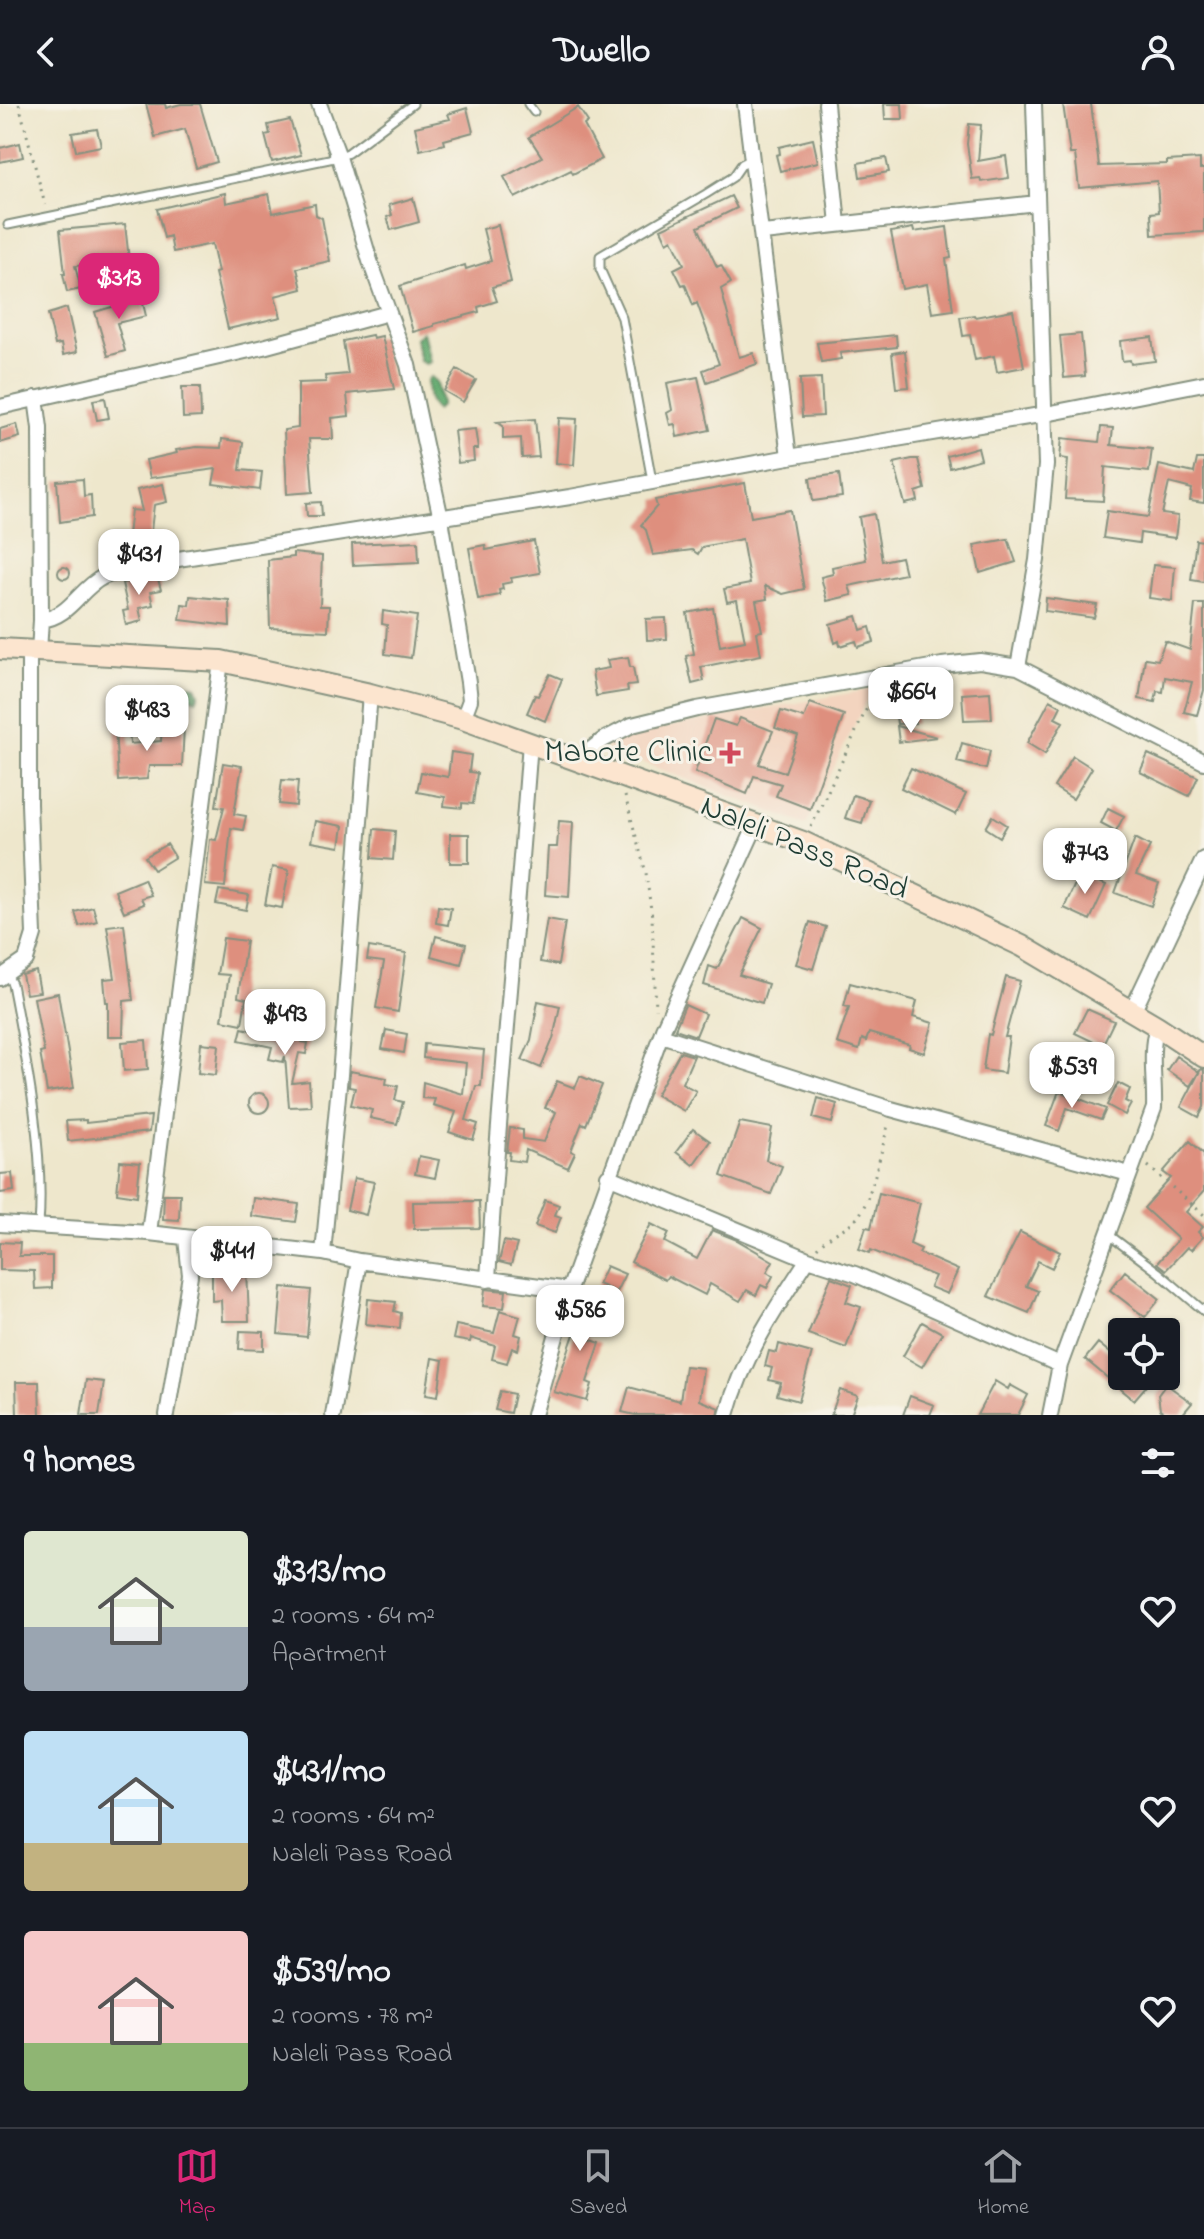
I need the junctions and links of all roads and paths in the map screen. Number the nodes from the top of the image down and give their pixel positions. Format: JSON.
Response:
{"nodes":[{"id":1,"x":19,"y":104,"type":"edge"},
{"id":2,"x":319,"y":104,"type":"edge"},
{"id":3,"x":413,"y":104,"type":"edge"},
{"id":4,"x":528,"y":104,"type":"edge"},
{"id":5,"x":745,"y":104,"type":"edge"},
{"id":6,"x":826,"y":104,"type":"edge"},
{"id":7,"x":1034,"y":104,"type":"edge"},
{"id":8,"x":534,"y":112,"type":"dead end"},
{"id":9,"x":339,"y":157,"type":"junction"},
{"id":10,"x":750,"y":160,"type":"junction"},
{"id":11,"x":1037,"y":203,"type":"junction"},
{"id":12,"x":47,"y":217,"type":"junction"},
{"id":13,"x":838,"y":224,"type":"junction"},
{"id":14,"x":8,"y":225,"type":"dead end"},
{"id":15,"x":763,"y":233,"type":"junction"},
{"id":16,"x":388,"y":313,"type":"junction"},
{"id":17,"x":1204,"y":383,"type":"edge"},
{"id":18,"x":36,"y":398,"type":"junction"},
{"id":19,"x":0,"y":407,"type":"edge"},
{"id":20,"x":1046,"y":414,"type":"junction"},
{"id":21,"x":789,"y":457,"type":"junction"},
{"id":22,"x":652,"y":481,"type":"junction"},
{"id":23,"x":441,"y":519,"type":"junction"},
{"id":24,"x":41,"y":620,"type":"junction"},
{"id":25,"x":0,"y":649,"type":"edge"},
{"id":26,"x":34,"y":651,"type":"junction"},
{"id":27,"x":221,"y":661,"type":"junction"},
{"id":28,"x":1018,"y":667,"type":"junction"},
{"id":29,"x":882,"y":675,"type":"junction"},
{"id":30,"x":370,"y":694,"type":"junction"},
{"id":31,"x":463,"y":719,"type":"junction"},
{"id":32,"x":530,"y":742,"type":"junction"},
{"id":33,"x":577,"y":760,"type":"junction"},
{"id":34,"x":1204,"y":762,"type":"edge"},
{"id":35,"x":618,"y":773,"type":"junction"},
{"id":36,"x":756,"y":825,"type":"junction"},
{"id":37,"x":803,"y":842,"type":"junction"},
{"id":38,"x":1204,"y":860,"type":"edge"},
{"id":39,"x":3,"y":976,"type":"edge"},
{"id":40,"x":1132,"y":1012,"type":"junction"},
{"id":41,"x":1157,"y":1026,"type":"junction"},
{"id":42,"x":661,"y":1035,"type":"junction"},
{"id":43,"x":1204,"y":1057,"type":"edge"},
{"id":44,"x":891,"y":1109,"type":"junction"},
{"id":45,"x":1136,"y":1155,"type":"junction"},
{"id":46,"x":1129,"y":1174,"type":"junction"},
{"id":47,"x":608,"y":1176,"type":"junction"},
{"id":48,"x":1204,"y":1215,"type":"edge"},
{"id":49,"x":0,"y":1224,"type":"edge"},
{"id":50,"x":39,"y":1226,"type":"junction"},
{"id":51,"x":149,"y":1233,"type":"junction"},
{"id":52,"x":1107,"y":1233,"type":"junction"},
{"id":53,"x":186,"y":1239,"type":"junction"},
{"id":54,"x":323,"y":1253,"type":"junction"},
{"id":55,"x":808,"y":1259,"type":"junction"},
{"id":56,"x":359,"y":1261,"type":"junction"},
{"id":57,"x":488,"y":1280,"type":"junction"},
{"id":58,"x":569,"y":1290,"type":"junction"},
{"id":59,"x":1204,"y":1311,"type":"edge"},
{"id":60,"x":1060,"y":1365,"type":"junction"},
{"id":61,"x":167,"y":1415,"type":"edge"},
{"id":62,"x":333,"y":1415,"type":"edge"},
{"id":63,"x":534,"y":1415,"type":"edge"},
{"id":64,"x":727,"y":1415,"type":"edge"},
{"id":65,"x":1050,"y":1415,"type":"edge"}],
"edges":[{"from":1,"to":12,"type":"path"},
{"from":2,"to":9,"type":"street"},
{"from":3,"to":9,"type":"lane"},
{"from":4,"to":8,"type":"lane"},
{"from":5,"to":10,"type":"street"},
{"from":6,"to":13,"type":"street"},
{"from":7,"to":11,"type":"street"},
{"from":9,"to":12,"type":"lane"},
{"from":9,"to":16,"type":"street"},
{"from":10,"to":15,"type":"street"},
{"from":10,"to":22,"type":"lane"},
{"from":11,"to":13,"type":"street"},
{"from":11,"to":20,"type":"street"},
{"from":12,"to":14,"type":"lane"},
{"from":13,"to":15,"type":"street"},
{"from":15,"to":21,"type":"street"},
{"from":16,"to":18,"type":"street"},
{"from":16,"to":23,"type":"street"},
{"from":17,"to":20,"type":"street"},
{"from":18,"to":19,"type":"street"},
{"from":18,"to":24,"type":"street"},
{"from":20,"to":21,"type":"street"},
{"from":20,"to":28,"type":"street"},
{"from":21,"to":22,"type":"street"},
{"from":22,"to":23,"type":"street"},
{"from":23,"to":24,"type":"street"},
{"from":23,"to":31,"type":"street"},
{"from":24,"to":26,"type":"street"},
{"from":25,"to":26,"type":"main road","name":"Naleli Pass Road"},
{"from":26,"to":27,"type":"main road","name":"Naleli Pass Road"},
{"from":26,"to":39,"type":"street"},
{"from":27,"to":30,"type":"main road","name":"Naleli Pass Road"},
{"from":27,"to":51,"type":"street"},
{"from":28,"to":29,"type":"street"},
{"from":28,"to":34,"type":"street"},
{"from":29,"to":33,"type":"street"},
{"from":29,"to":37,"type":"path"},
{"from":30,"to":31,"type":"main road","name":"Naleli Pass Road"},
{"from":30,"to":54,"type":"street"},
{"from":31,"to":32,"type":"main road","name":"Naleli Pass Road"},
{"from":32,"to":33,"type":"main road","name":"Naleli Pass Road"},
{"from":32,"to":57,"type":"street"},
{"from":33,"to":35,"type":"main road","name":"Naleli Pass Road"},
{"from":35,"to":36,"type":"main road","name":"Naleli Pass Road"},
{"from":35,"to":42,"type":"path"},
{"from":36,"to":37,"type":"main road","name":"Naleli Pass Road"},
{"from":36,"to":42,"type":"street"},
{"from":37,"to":40,"type":"main road","name":"Naleli Pass Road"},
{"from":38,"to":40,"type":"street"},
{"from":39,"to":50,"type":"lane"},
{"from":40,"to":41,"type":"main road","name":"Naleli Pass Road"},
{"from":41,"to":43,"type":"main road","name":"Naleli Pass Road"},
{"from":41,"to":45,"type":"street"},
{"from":42,"to":44,"type":"street"},
{"from":42,"to":47,"type":"street"},
{"from":44,"to":46,"type":"street"},
{"from":44,"to":55,"type":"path"},
{"from":45,"to":46,"type":"street"},
{"from":45,"to":48,"type":"path"},
{"from":46,"to":52,"type":"street"},
{"from":47,"to":55,"type":"street"},
{"from":47,"to":58,"type":"street"},
{"from":49,"to":50,"type":"street"},
{"from":50,"to":51,"type":"street"},
{"from":51,"to":53,"type":"street"},
{"from":52,"to":59,"type":"lane"},
{"from":52,"to":60,"type":"street"},
{"from":53,"to":54,"type":"street"},
{"from":53,"to":61,"type":"street"},
{"from":54,"to":56,"type":"street"},
{"from":55,"to":60,"type":"street"},
{"from":55,"to":64,"type":"street"},
{"from":56,"to":57,"type":"street"},
{"from":56,"to":62,"type":"street"},
{"from":57,"to":58,"type":"street"},
{"from":58,"to":63,"type":"street"},
{"from":60,"to":65,"type":"street"}]}
